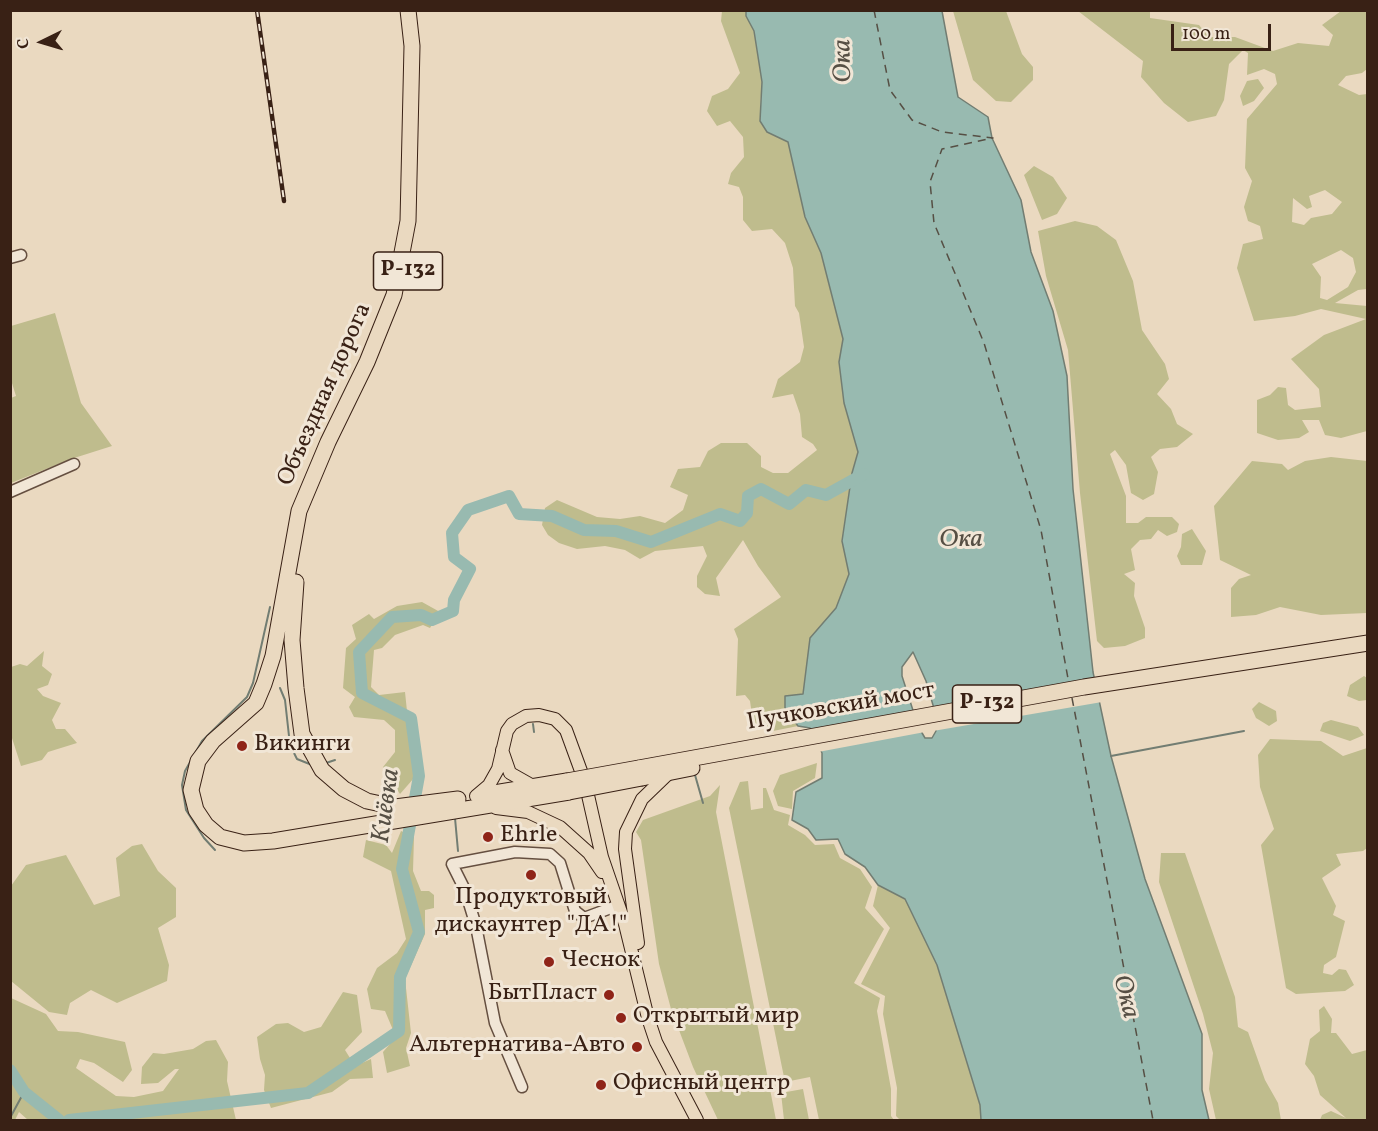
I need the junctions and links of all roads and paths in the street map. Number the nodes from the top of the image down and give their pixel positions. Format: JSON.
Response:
{"nodes":[{"id":1,"x":408,"y":10,"type":"edge"},
{"id":2,"x":417,"y":10,"type":"edge"},
{"id":3,"x":74,"y":464,"type":"dead end"},
{"id":4,"x":10,"y":492,"type":"edge"},
{"id":5,"x":304,"y":511,"type":"junction"},
{"id":6,"x":1368,"y":643,"type":"edge"},
{"id":7,"x":1368,"y":654,"type":"edge"},
{"id":8,"x":1270,"y":665,"type":"junction"},
{"id":9,"x":501,"y":747,"type":"junction"},
{"id":10,"x":707,"y":760,"type":"junction"},
{"id":11,"x":640,"y":773,"type":"junction"},
{"id":12,"x":669,"y":773,"type":"junction"},
{"id":13,"x":568,"y":786,"type":"junction"},
{"id":14,"x":535,"y":787,"type":"junction"},
{"id":15,"x":476,"y":801,"type":"junction"},
{"id":16,"x":612,"y":886,"type":"junction"},
{"id":17,"x":619,"y":905,"type":"junction"},
{"id":18,"x":642,"y":991,"type":"junction"},
{"id":19,"x":522,"y":1087,"type":"dead end"},
{"id":20,"x":697,"y":1120,"type":"edge"}],
"edges":[{"from":1,"to":5,"type":"highway","name":"Объездная дорога","number":"Р-132"},
{"from":2,"to":5,"type":"highway","name":"Объездная дорога","number":"Р-132"},
{"from":3,"to":4,"type":"street"},
{"from":5,"to":15,"type":"highway","number":"Р-132"},
{"from":5,"to":15,"type":"highway","number":"Р-132"},
{"from":6,"to":8,"type":"highway","number":"Р-132"},
{"from":7,"to":8,"type":"highway","number":"Р-132"},
{"from":8,"to":10,"type":"highway","name":"Пучковский мост","number":"Р-132"},
{"from":9,"to":14,"type":"main road"},
{"from":9,"to":15,"type":"main road"},
{"from":9,"to":16,"type":"main road"},
{"from":10,"to":11,"type":"highway","number":"Р-132"},
{"from":10,"to":12,"type":"highway","number":"Р-132"},
{"from":11,"to":12,"type":"highway","number":"Р-132"},
{"from":11,"to":13,"type":"highway","number":"Р-132","bridge":true},
{"from":12,"to":18,"type":"main road"},
{"from":13,"to":14,"type":"highway","number":"Р-132"},
{"from":13,"to":15,"type":"highway","number":"Р-132"},
{"from":14,"to":15,"type":"highway","number":"Р-132"},
{"from":15,"to":16,"type":"main road"},
{"from":16,"to":17,"type":"main road"},
{"from":17,"to":18,"type":"main road"},
{"from":17,"to":19,"type":"street"},
{"from":18,"to":20,"type":"main road"}]}
